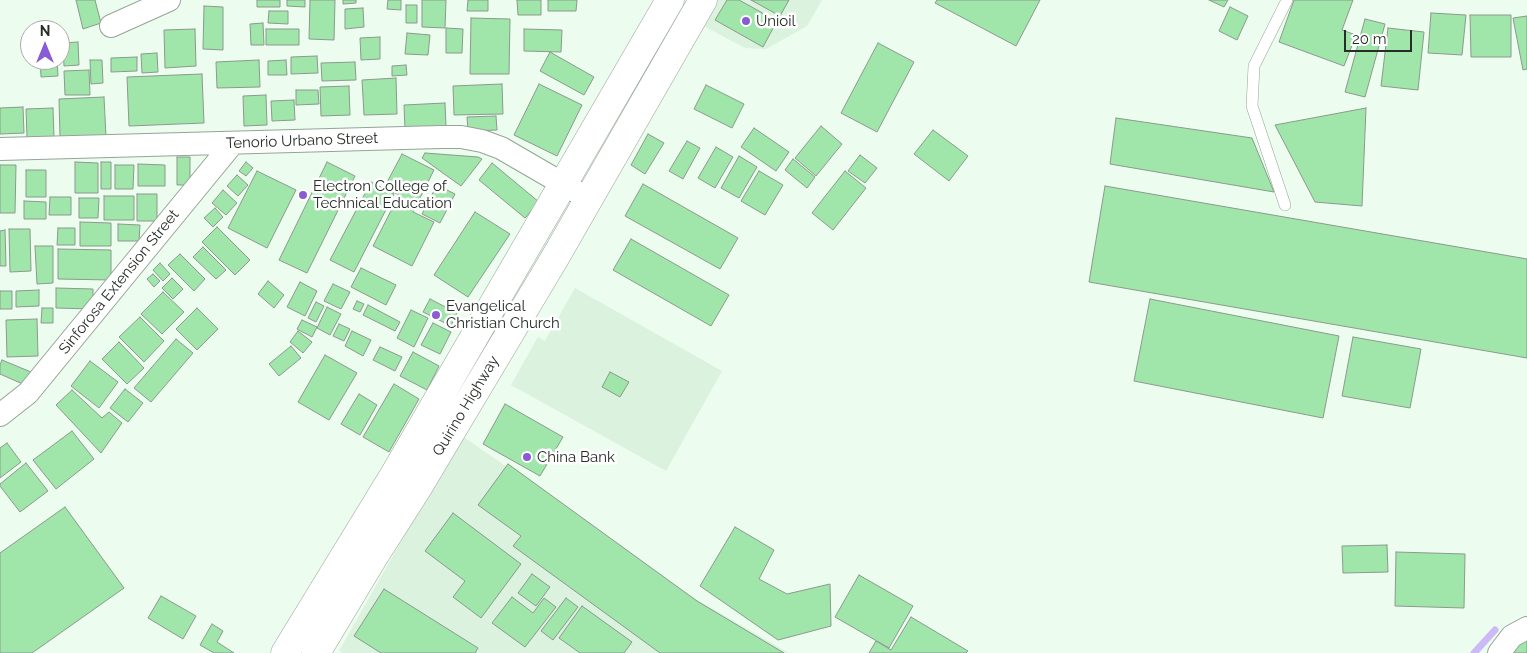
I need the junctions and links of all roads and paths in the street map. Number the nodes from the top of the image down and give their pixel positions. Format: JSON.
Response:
{"nodes":[{"id":1,"x":169,"y":0,"type":"edge"},
{"id":2,"x":670,"y":0,"type":"edge"},
{"id":3,"x":703,"y":0,"type":"edge"},
{"id":4,"x":1287,"y":0,"type":"edge"},
{"id":5,"x":111,"y":26,"type":"dead end"},
{"id":6,"x":233,"y":143,"type":"junction"},
{"id":7,"x":0,"y":149,"type":"edge"},
{"id":8,"x":563,"y":184,"type":"junction"},
{"id":9,"x":589,"y":199,"type":"junction"},
{"id":10,"x":1285,"y":205,"type":"dead end"},
{"id":11,"x":529,"y":240,"type":"junction"},
{"id":12,"x":556,"y":256,"type":"junction"},
{"id":13,"x":458,"y":362,"type":"junction"},
{"id":14,"x":484,"y":377,"type":"junction"},
{"id":15,"x":0,"y":415,"type":"edge"},
{"id":16,"x":409,"y":448,"type":"junction"},
{"id":17,"x":433,"y":461,"type":"junction"},
{"id":18,"x":1527,"y":628,"type":"edge"},
{"id":19,"x":285,"y":653,"type":"edge"},
{"id":20,"x":316,"y":653,"type":"edge"},
{"id":21,"x":1499,"y":653,"type":"edge"}],
"edges":[{"from":1,"to":5,"type":"street"},
{"from":2,"to":8,"type":"main road","name":"Quirino Highway"},
{"from":3,"to":9,"type":"main road","name":"Quirino Highway"},
{"from":4,"to":10,"type":"lane"},
{"from":6,"to":7,"type":"street","name":"Tenorio Urbano Street"},
{"from":6,"to":8,"type":"street","name":"Tenorio Urbano Street"},
{"from":6,"to":15,"type":"street","name":"Sinforosa Extension Street"},
{"from":8,"to":9,"type":"street","name":"Tenorio Urbano Street"},
{"from":8,"to":11,"type":"main road","name":"Quirino Highway"},
{"from":9,"to":12,"type":"main road","name":"Quirino Highway"},
{"from":11,"to":12,"type":"main road"},
{"from":11,"to":13,"type":"main road","name":"Quirino Highway"},
{"from":12,"to":14,"type":"main road","name":"Quirino Highway"},
{"from":13,"to":14,"type":"main road"},
{"from":13,"to":16,"type":"main road","name":"Quirino Highway"},
{"from":14,"to":17,"type":"main road","name":"Quirino Highway"},
{"from":16,"to":17,"type":"main road"},
{"from":16,"to":19,"type":"main road","name":"Quirino Highway"},
{"from":17,"to":20,"type":"main road","name":"Quirino Highway"},
{"from":18,"to":21,"type":"street"}]}
